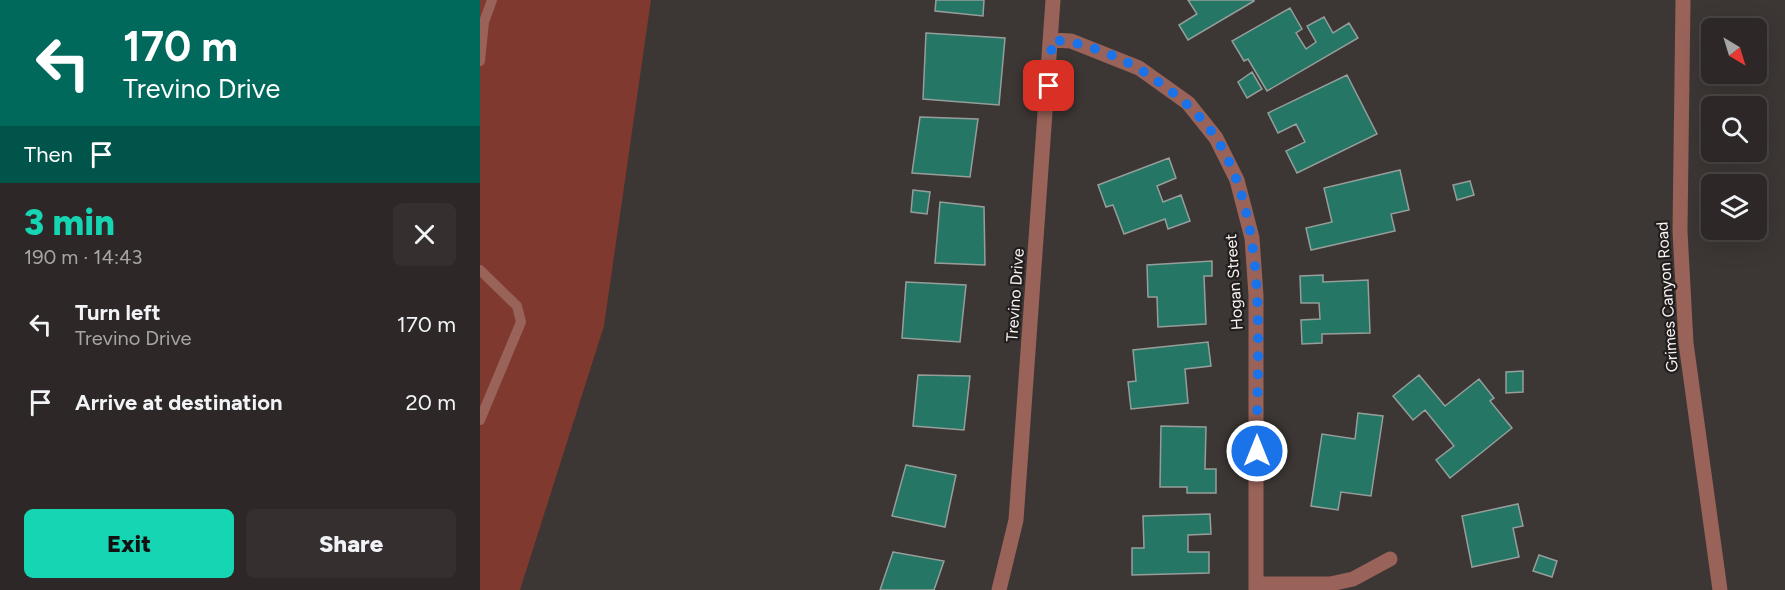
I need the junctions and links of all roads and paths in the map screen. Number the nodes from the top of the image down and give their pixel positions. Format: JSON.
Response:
{"nodes":[{"id":1,"x":492,"y":0,"type":"edge"},
{"id":2,"x":1053,"y":0,"type":"edge"},
{"id":3,"x":1683,"y":0,"type":"edge"},
{"id":4,"x":1052,"y":40,"type":"junction"},
{"id":5,"x":480,"y":61,"type":"edge"},
{"id":6,"x":480,"y":270,"type":"edge"},
{"id":7,"x":480,"y":420,"type":"edge"},
{"id":8,"x":1390,"y":558,"type":"dead end"},
{"id":9,"x":1257,"y":587,"type":"edge"},
{"id":10,"x":999,"y":590,"type":"edge"},
{"id":11,"x":1720,"y":590,"type":"edge"}],
"edges":[{"from":1,"to":5,"type":"lane"},
{"from":2,"to":4,"type":"street","name":"Trevino Drive"},
{"from":3,"to":11,"type":"street","name":"Grimes Canyon Road"},
{"from":4,"to":9,"type":"street","name":"Hogan Street"},
{"from":4,"to":10,"type":"street","name":"Trevino Drive"},
{"from":6,"to":7,"type":"lane"},
{"from":8,"to":9,"type":"street"}]}
